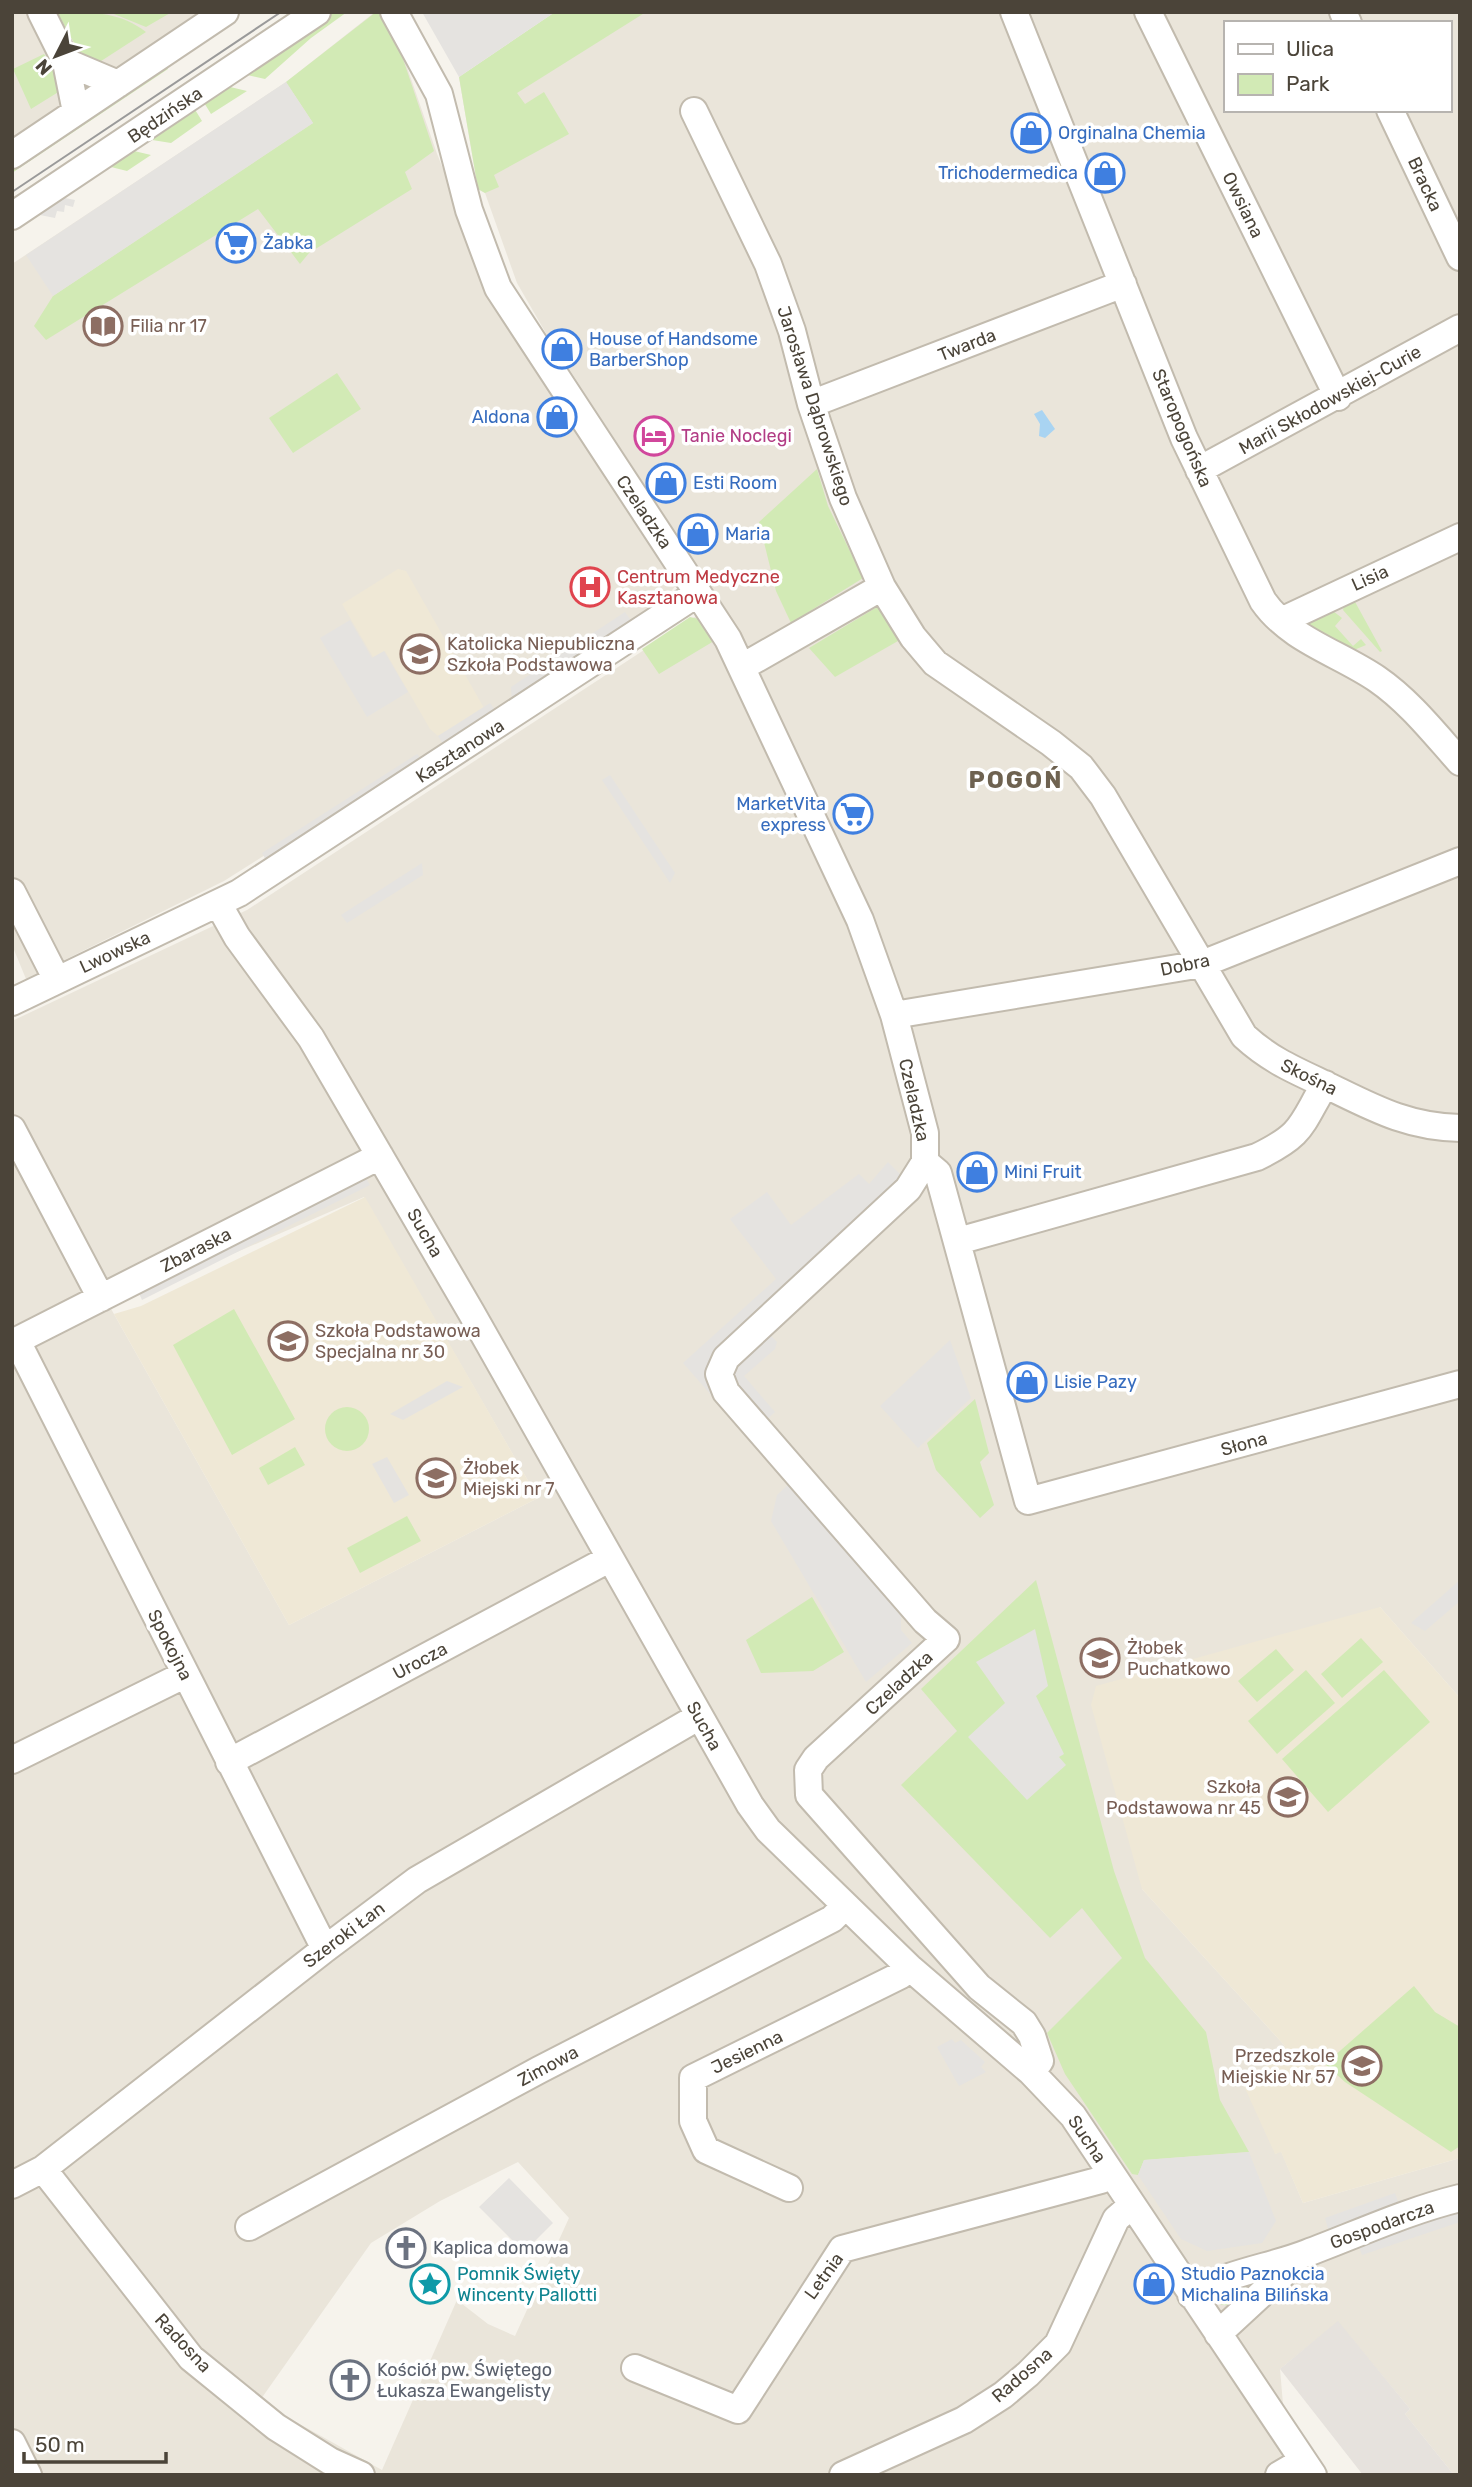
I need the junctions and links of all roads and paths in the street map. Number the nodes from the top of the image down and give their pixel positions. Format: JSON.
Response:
{"nodes":[{"id":1,"x":41,"y":12,"type":"edge"},
{"id":2,"x":317,"y":12,"type":"edge"},
{"id":3,"x":394,"y":12,"type":"edge"},
{"id":4,"x":1014,"y":12,"type":"edge"},
{"id":5,"x":1148,"y":12,"type":"edge"},
{"id":6,"x":210,"y":17,"type":"edge"},
{"id":7,"x":66,"y":62,"type":"junction"},
{"id":8,"x":118,"y":85,"type":"junction"},
{"id":9,"x":694,"y":111,"type":"dead end"},
{"id":10,"x":76,"y":112,"type":"junction"},
{"id":11,"x":1391,"y":112,"type":"edge"},
{"id":12,"x":12,"y":155,"type":"edge"},
{"id":13,"x":12,"y":216,"type":"edge"},
{"id":14,"x":1460,"y":257,"type":"edge"},
{"id":15,"x":1123,"y":284,"type":"junction"},
{"id":16,"x":1460,"y":328,"type":"edge"},
{"id":17,"x":1338,"y":397,"type":"junction"},
{"id":18,"x":811,"y":404,"type":"junction"},
{"id":19,"x":1199,"y":470,"type":"junction"},
{"id":20,"x":1460,"y":537,"type":"edge"},
{"id":21,"x":882,"y":587,"type":"junction"},
{"id":22,"x":698,"y":593,"type":"junction"},
{"id":23,"x":1281,"y":621,"type":"junction"},
{"id":24,"x":744,"y":666,"type":"junction"},
{"id":25,"x":1460,"y":762,"type":"edge"},
{"id":26,"x":1460,"y":861,"type":"edge"},
{"id":27,"x":12,"y":892,"type":"edge"},
{"id":28,"x":219,"y":905,"type":"junction"},
{"id":29,"x":1202,"y":964,"type":"junction"},
{"id":30,"x":57,"y":979,"type":"junction"},
{"id":31,"x":12,"y":1002,"type":"edge"},
{"id":32,"x":894,"y":1015,"type":"junction"},
{"id":33,"x":1325,"y":1084,"type":"junction"},
{"id":34,"x":1460,"y":1128,"type":"edge"},
{"id":35,"x":12,"y":1129,"type":"edge"},
{"id":36,"x":380,"y":1156,"type":"junction"},
{"id":37,"x":925,"y":1162,"type":"junction"},
{"id":38,"x":958,"y":1241,"type":"junction"},
{"id":39,"x":101,"y":1298,"type":"junction"},
{"id":40,"x":15,"y":1342,"type":"edge"},
{"id":41,"x":1460,"y":1384,"type":"edge"},
{"id":42,"x":609,"y":1559,"type":"junction"},
{"id":43,"x":184,"y":1675,"type":"junction"},
{"id":44,"x":698,"y":1717,"type":"junction"},
{"id":45,"x":12,"y":1760,"type":"edge"},
{"id":46,"x":229,"y":1762,"type":"junction"},
{"id":47,"x":845,"y":1906,"type":"junction"},
{"id":48,"x":324,"y":1949,"type":"junction"},
{"id":49,"x":909,"y":1967,"type":"junction"},
{"id":50,"x":1031,"y":2072,"type":"junction"},
{"id":51,"x":43,"y":2169,"type":"junction"},
{"id":52,"x":1111,"y":2174,"type":"junction"},
{"id":53,"x":12,"y":2185,"type":"edge"},
{"id":54,"x":789,"y":2188,"type":"dead end"},
{"id":55,"x":1460,"y":2198,"type":"edge"},
{"id":56,"x":1131,"y":2206,"type":"junction"},
{"id":57,"x":249,"y":2227,"type":"dead end"},
{"id":58,"x":1306,"y":2254,"type":"junction"},
{"id":59,"x":1191,"y":2295,"type":"junction"},
{"id":60,"x":1218,"y":2334,"type":"junction"},
{"id":61,"x":635,"y":2368,"type":"dead end"},
{"id":62,"x":12,"y":2443,"type":"edge"},
{"id":63,"x":1308,"y":2468,"type":"edge"},
{"id":64,"x":28,"y":2475,"type":"edge"},
{"id":65,"x":361,"y":2475,"type":"edge"},
{"id":66,"x":843,"y":2475,"type":"edge"},
{"id":67,"x":1279,"y":2475,"type":"edge"}],
"edges":[{"from":1,"to":7,"type":"street"},
{"from":2,"to":13,"type":"street","name":"Będzińska"},
{"from":3,"to":22,"type":"street","name":"Czeladzka"},
{"from":4,"to":15,"type":"street","name":"Staropogońska"},
{"from":5,"to":17,"type":"street","name":"Owsiana"},
{"from":6,"to":8,"type":"street"},
{"from":7,"to":8,"type":"street"},
{"from":7,"to":10,"type":"street"},
{"from":8,"to":10,"type":"street"},
{"from":9,"to":18,"type":"street","name":"Jarosława Dąbrowskiego"},
{"from":10,"to":12,"type":"street"},
{"from":11,"to":14,"type":"street","name":"Bracka"},
{"from":15,"to":18,"type":"street","name":"Twarda"},
{"from":15,"to":19,"type":"street","name":"Staropogońska"},
{"from":16,"to":17,"type":"street","name":"Marii Skłodowskiej-Curie"},
{"from":17,"to":19,"type":"street","name":"Marii Skłodowskiej-Curie"},
{"from":18,"to":21,"type":"street","name":"Jarosława Dąbrowskiego"},
{"from":19,"to":23,"type":"street","name":"Staropogońska"},
{"from":20,"to":23,"type":"street","name":"Lisia"},
{"from":21,"to":24,"type":"street"},
{"from":21,"to":29,"type":"street","name":"Jarosława Dąbrowskiego"},
{"from":22,"to":24,"type":"street","name":"Czeladzka"},
{"from":22,"to":28,"type":"street","name":"Kasztanowa"},
{"from":23,"to":25,"type":"street","name":"Staropogońska"},
{"from":24,"to":32,"type":"street","name":"Czeladzka"},
{"from":26,"to":29,"type":"street","name":"Dobra"},
{"from":27,"to":30,"type":"street"},
{"from":28,"to":30,"type":"street","name":"Lwowska"},
{"from":28,"to":36,"type":"street","name":"Sucha"},
{"from":29,"to":32,"type":"street","name":"Dobra"},
{"from":29,"to":33,"type":"street","name":"Skośna"},
{"from":30,"to":31,"type":"street","name":"Lwowska"},
{"from":32,"to":37,"type":"street","name":"Czeladzka"},
{"from":33,"to":34,"type":"street","name":"Skośna"},
{"from":33,"to":38,"type":"street"},
{"from":35,"to":39,"type":"street"},
{"from":36,"to":39,"type":"street","name":"Zbaraska"},
{"from":36,"to":42,"type":"street","name":"Sucha"},
{"from":37,"to":38,"type":"street"},
{"from":37,"to":50,"type":"street","name":"Czeladzka"},
{"from":38,"to":41,"type":"street","name":"Słona"},
{"from":39,"to":40,"type":"street","name":"Zbaraska"},
{"from":40,"to":43,"type":"street","name":"Spokojna"},
{"from":42,"to":44,"type":"street","name":"Sucha"},
{"from":42,"to":46,"type":"street","name":"Urocza"},
{"from":43,"to":45,"type":"street"},
{"from":43,"to":46,"type":"street","name":"Spokojna"},
{"from":44,"to":47,"type":"street","name":"Sucha"},
{"from":44,"to":48,"type":"street","name":"Szeroki Łan"},
{"from":46,"to":48,"type":"street","name":"Spokojna"},
{"from":47,"to":49,"type":"street","name":"Sucha"},
{"from":47,"to":57,"type":"street","name":"Zimowa"},
{"from":48,"to":51,"type":"street","name":"Szeroki Łan"},
{"from":49,"to":50,"type":"street","name":"Sucha"},
{"from":49,"to":54,"type":"street","name":"Jesienna"},
{"from":50,"to":52,"type":"street","name":"Sucha"},
{"from":51,"to":53,"type":"street","name":"Szeroki Łan"},
{"from":51,"to":65,"type":"street","name":"Radosna"},
{"from":52,"to":56,"type":"street","name":"Sucha"},
{"from":52,"to":61,"type":"street","name":"Letnia"},
{"from":55,"to":58,"type":"street","name":"Gospodarcza"},
{"from":56,"to":59,"type":"street","name":"Sucha"},
{"from":56,"to":66,"type":"street","name":"Radosna"},
{"from":58,"to":59,"type":"street","name":"Gospodarcza"},
{"from":58,"to":60,"type":"street","name":"Gospodarcza"},
{"from":59,"to":60,"type":"street","name":"Sucha"},
{"from":60,"to":63,"type":"street","name":"Sucha"},
{"from":62,"to":64,"type":"street"},
{"from":63,"to":67,"type":"street"}]}
